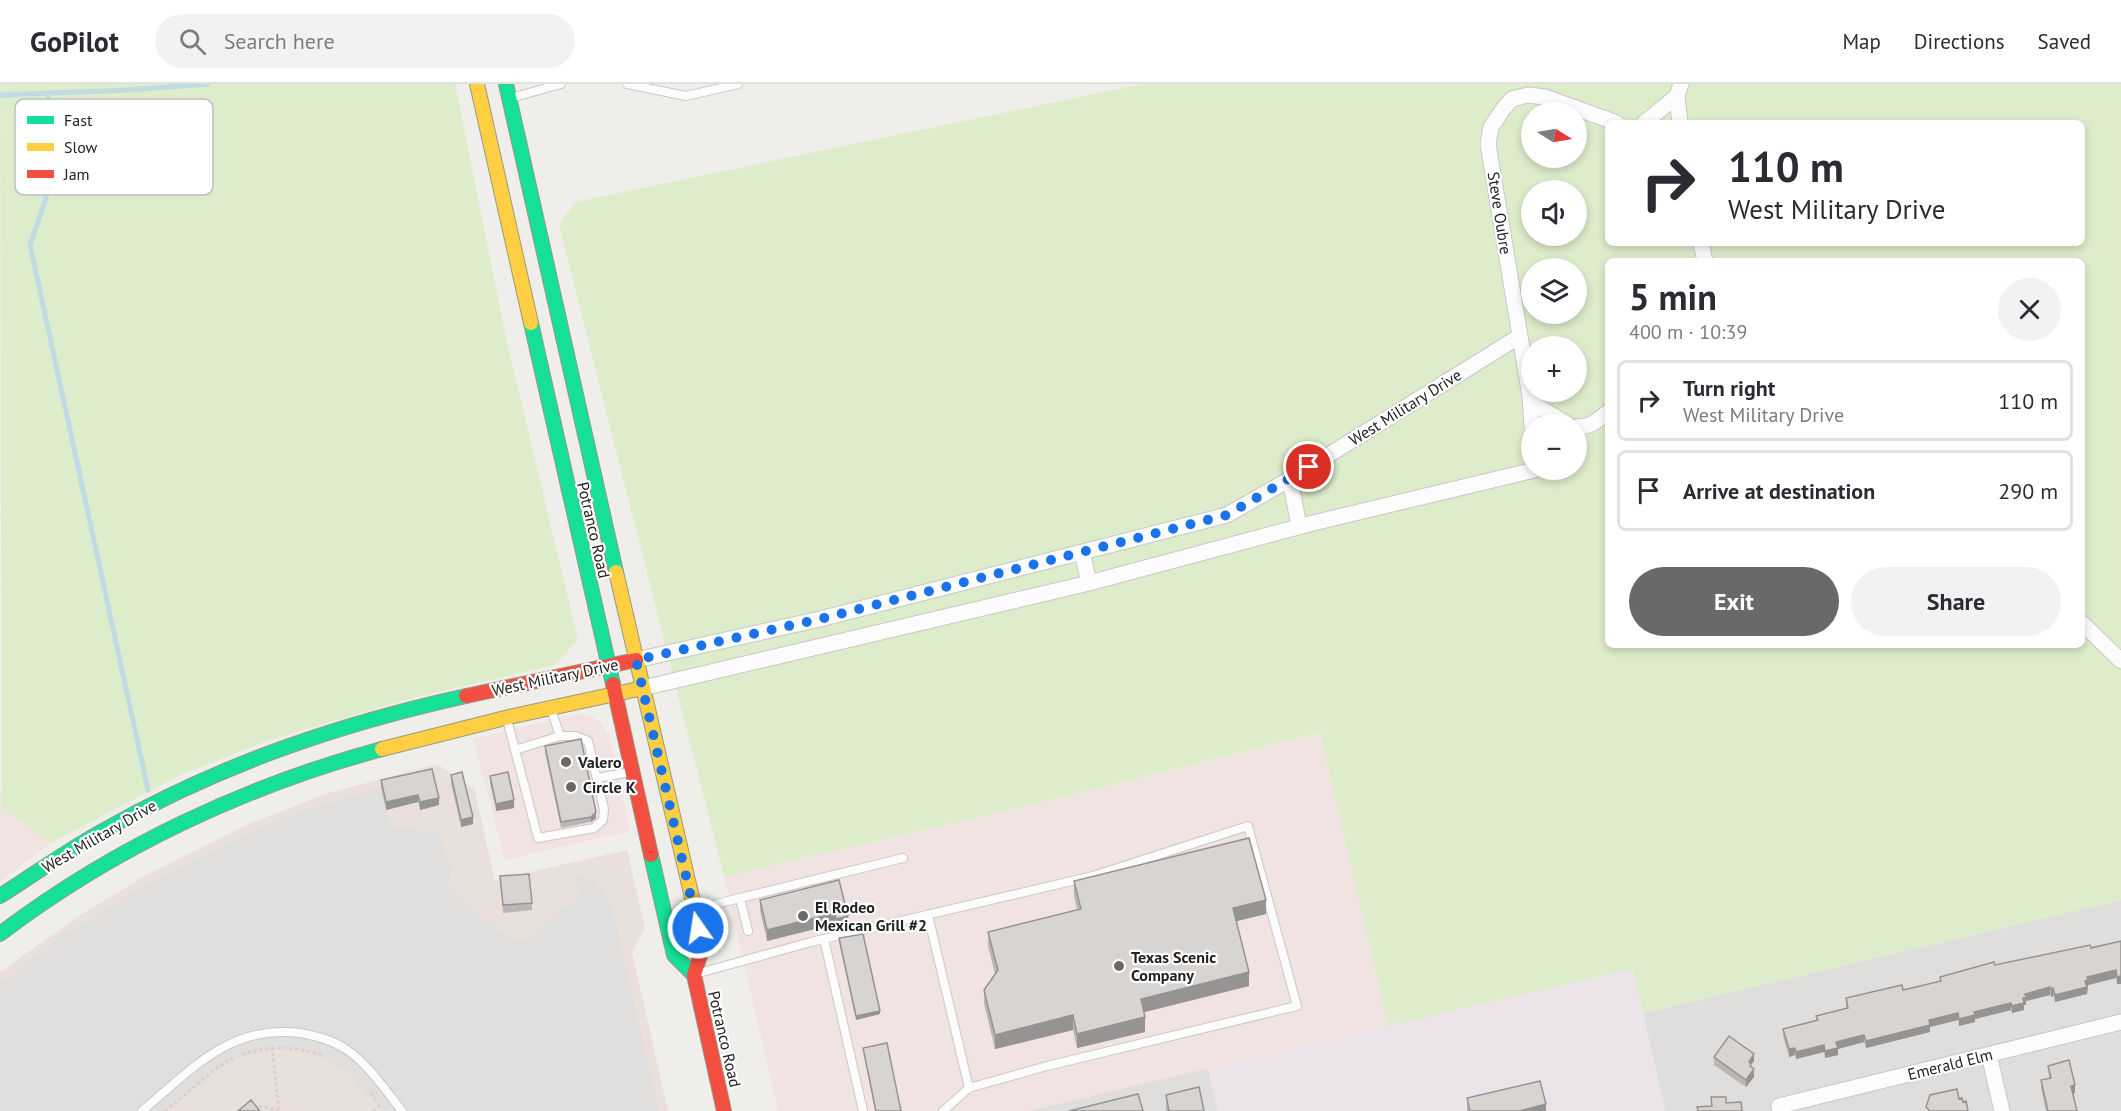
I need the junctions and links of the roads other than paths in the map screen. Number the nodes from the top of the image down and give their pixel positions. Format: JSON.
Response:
{"nodes":[{"id":1,"x":477,"y":84,"type":"edge"},
{"id":2,"x":506,"y":84,"type":"edge"},
{"id":3,"x":561,"y":84,"type":"edge"},
{"id":4,"x":627,"y":84,"type":"edge"},
{"id":5,"x":738,"y":84,"type":"edge"},
{"id":6,"x":1679,"y":90,"type":"edge"},
{"id":7,"x":509,"y":98,"type":"junction"},
{"id":8,"x":1609,"y":120,"type":"edge"},
{"id":9,"x":1647,"y":120,"type":"edge"},
{"id":10,"x":1680,"y":120,"type":"edge"},
{"id":11,"x":1520,"y":336,"type":"junction"},
{"id":12,"x":1521,"y":342,"type":"edge"},
{"id":13,"x":1534,"y":402,"type":"edge"},
{"id":14,"x":1550,"y":414,"type":"edge"},
{"id":15,"x":1605,"y":415,"type":"edge"},
{"id":16,"x":1587,"y":427,"type":"edge"},
{"id":17,"x":1521,"y":473,"type":"edge"},
{"id":18,"x":1290,"y":479,"type":"junction"},
{"id":19,"x":1299,"y":526,"type":"junction"},
{"id":20,"x":1082,"y":552,"type":"junction"},
{"id":21,"x":1089,"y":583,"type":"junction"},
{"id":22,"x":2085,"y":626,"type":"edge"},
{"id":23,"x":636,"y":660,"type":"junction"},
{"id":24,"x":2121,"y":661,"type":"edge"},
{"id":25,"x":608,"y":666,"type":"junction"},
{"id":26,"x":643,"y":688,"type":"junction"},
{"id":27,"x":615,"y":694,"type":"junction"},
{"id":28,"x":551,"y":708,"type":"junction"},
{"id":29,"x":507,"y":718,"type":"junction"},
{"id":30,"x":560,"y":736,"type":"junction"},
{"id":31,"x":515,"y":750,"type":"junction"},
{"id":32,"x":632,"y":772,"type":"junction"},
{"id":33,"x":597,"y":778,"type":"junction"},
{"id":34,"x":161,"y":817,"type":"junction"},
{"id":35,"x":903,"y":858,"type":"dead end"},
{"id":36,"x":0,"y":896,"type":"edge"},
{"id":37,"x":740,"y":898,"type":"junction"},
{"id":38,"x":694,"y":910,"type":"junction"},
{"id":39,"x":928,"y":915,"type":"junction"},
{"id":40,"x":748,"y":931,"type":"dead end"},
{"id":41,"x":0,"y":934,"type":"edge"},
{"id":42,"x":824,"y":939,"type":"junction"},
{"id":43,"x":694,"y":975,"type":"junction"},
{"id":44,"x":2121,"y":1022,"type":"edge"},
{"id":45,"x":1989,"y":1055,"type":"junction"},
{"id":46,"x":969,"y":1088,"type":"junction"},
{"id":47,"x":1779,"y":1109,"type":"edge"},
{"id":48,"x":142,"y":1111,"type":"edge"},
{"id":49,"x":402,"y":1111,"type":"edge"},
{"id":50,"x":724,"y":1111,"type":"edge"},
{"id":51,"x":863,"y":1111,"type":"edge"},
{"id":52,"x":943,"y":1111,"type":"edge"},
{"id":53,"x":2002,"y":1111,"type":"edge"}],
"edges":[{"from":1,"to":25,"type":"main road","name":"Potranco Road"},
{"from":2,"to":7,"type":"main road","name":"Potranco Road"},
{"from":3,"to":7,"type":"lane"},
{"from":4,"to":5,"type":"lane"},
{"from":6,"to":9,"type":"street"},
{"from":6,"to":10,"type":"street"},
{"from":7,"to":23,"type":"main road","name":"Potranco Road"},
{"from":8,"to":11,"type":"street","name":"Steve Oubre"},
{"from":11,"to":12,"type":"street","name":"Steve Oubre"},
{"from":11,"to":18,"type":"street","name":"West Military Drive"},
{"from":13,"to":14,"type":"street"},
{"from":15,"to":16,"type":"street"},
{"from":17,"to":19,"type":"street","name":"West Military Drive"},
{"from":18,"to":19,"type":"street"},
{"from":18,"to":20,"type":"street","name":"West Military Drive"},
{"from":19,"to":21,"type":"street","name":"West Military Drive"},
{"from":20,"to":21,"type":"street"},
{"from":20,"to":23,"type":"street","name":"West Military Drive"},
{"from":21,"to":26,"type":"street","name":"West Military Drive"},
{"from":22,"to":24,"type":"street"},
{"from":23,"to":25,"type":"main road","name":"West Military Drive"},
{"from":23,"to":26,"type":"main road","name":"Potranco Road"},
{"from":25,"to":27,"type":"main road","name":"Potranco Road"},
{"from":25,"to":34,"type":"main road","name":"West Military Drive"},
{"from":26,"to":27,"type":"main road","name":"West Military Drive"},
{"from":26,"to":38,"type":"main road","name":"Potranco Road"},
{"from":27,"to":28,"type":"main road","name":"West Military Drive"},
{"from":27,"to":32,"type":"main road","name":"Potranco Road"},
{"from":28,"to":29,"type":"main road","name":"West Military Drive"},
{"from":28,"to":30,"type":"lane"},
{"from":29,"to":31,"type":"lane"},
{"from":29,"to":34,"type":"main road","name":"West Military Drive"},
{"from":30,"to":31,"type":"lane"},
{"from":30,"to":33,"type":"lane"},
{"from":31,"to":33,"type":"lane"},
{"from":32,"to":33,"type":"lane"},
{"from":32,"to":43,"type":"main road","name":"Potranco Road"},
{"from":34,"to":36,"type":"main road","name":"West Military Drive"},
{"from":34,"to":41,"type":"main road","name":"West Military Drive"},
{"from":35,"to":37,"type":"lane"},
{"from":37,"to":38,"type":"lane"},
{"from":37,"to":40,"type":"lane"},
{"from":38,"to":43,"type":"main road","name":"Potranco Road"},
{"from":39,"to":42,"type":"lane"},
{"from":39,"to":46,"type":"lane"},
{"from":39,"to":46,"type":"lane"},
{"from":42,"to":43,"type":"lane"},
{"from":42,"to":51,"type":"lane"},
{"from":43,"to":50,"type":"main road","name":"Potranco Road"},
{"from":44,"to":45,"type":"street","name":"Emerald Elm"},
{"from":45,"to":47,"type":"street","name":"Emerald Elm"},
{"from":45,"to":53,"type":"street"},
{"from":46,"to":52,"type":"lane"},
{"from":48,"to":49,"type":"lane"}]}
